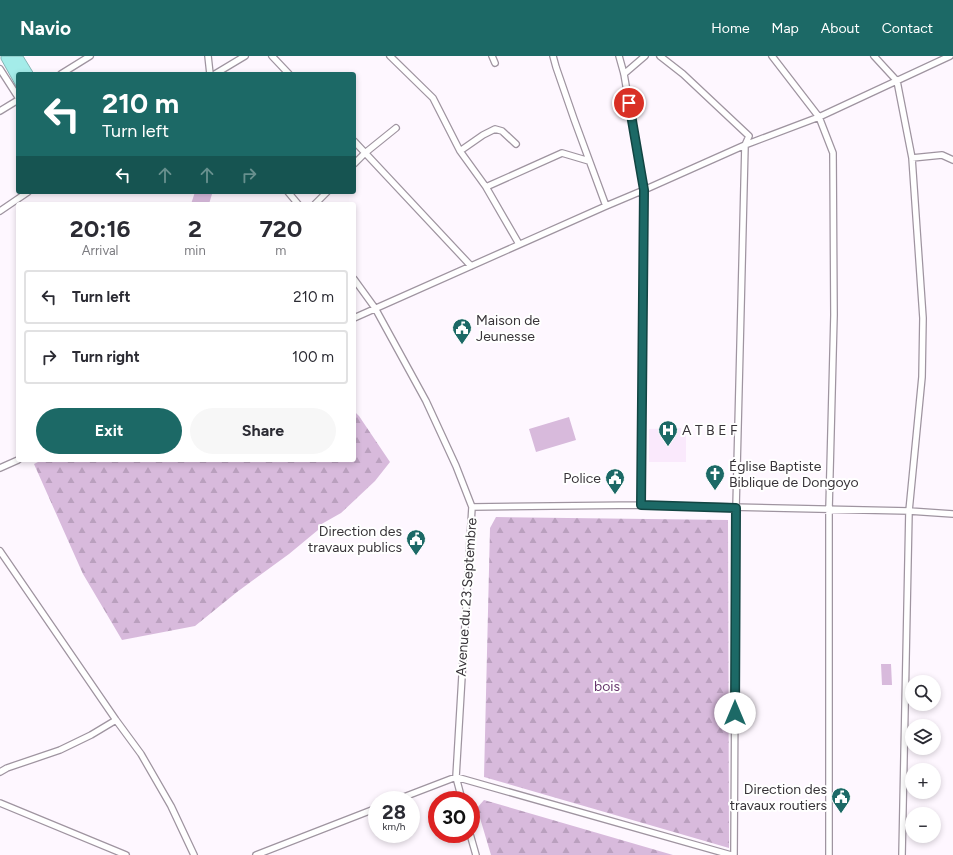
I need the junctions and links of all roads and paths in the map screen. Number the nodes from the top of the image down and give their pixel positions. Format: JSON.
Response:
{"nodes":[{"id":1,"x":90,"y":56,"type":"edge"},
{"id":2,"x":208,"y":56,"type":"edge"},
{"id":3,"x":245,"y":56,"type":"edge"},
{"id":4,"x":272,"y":56,"type":"edge"},
{"id":5,"x":390,"y":56,"type":"edge"},
{"id":6,"x":492,"y":56,"type":"edge"},
{"id":7,"x":553,"y":56,"type":"edge"},
{"id":8,"x":620,"y":56,"type":"edge"},
{"id":9,"x":645,"y":56,"type":"edge"},
{"id":10,"x":660,"y":56,"type":"edge"},
{"id":11,"x":772,"y":56,"type":"edge"},
{"id":12,"x":874,"y":56,"type":"edge"},
{"id":13,"x":950,"y":56,"type":"edge"},
{"id":14,"x":495,"y":63,"type":"dead end"},
{"id":15,"x":0,"y":69,"type":"edge"},
{"id":16,"x":64,"y":72,"type":"edge"},
{"id":17,"x":210,"y":72,"type":"edge"},
{"id":18,"x":218,"y":72,"type":"edge"},
{"id":19,"x":287,"y":72,"type":"edge"},
{"id":20,"x":624,"y":74,"type":"junction"},
{"id":21,"x":897,"y":81,"type":"junction"},
{"id":22,"x":16,"y":94,"type":"edge"},
{"id":23,"x":16,"y":101,"type":"edge"},
{"id":24,"x":0,"y":111,"type":"edge"},
{"id":25,"x":819,"y":117,"type":"junction"},
{"id":26,"x":396,"y":128,"type":"dead end"},
{"id":27,"x":356,"y":143,"type":"edge"},
{"id":28,"x":516,"y":144,"type":"dead end"},
{"id":29,"x":746,"y":145,"type":"junction"},
{"id":30,"x":460,"y":151,"type":"junction"},
{"id":31,"x":365,"y":153,"type":"junction"},
{"id":32,"x":912,"y":158,"type":"junction"},
{"id":33,"x":953,"y":160,"type":"edge"},
{"id":34,"x":356,"y":162,"type":"edge"},
{"id":35,"x":589,"y":162,"type":"junction"},
{"id":36,"x":486,"y":187,"type":"junction"},
{"id":37,"x":644,"y":190,"type":"junction"},
{"id":38,"x":25,"y":194,"type":"edge"},
{"id":39,"x":290,"y":194,"type":"edge"},
{"id":40,"x":325,"y":194,"type":"edge"},
{"id":41,"x":296,"y":202,"type":"edge"},
{"id":42,"x":317,"y":202,"type":"edge"},
{"id":43,"x":606,"y":206,"type":"junction"},
{"id":44,"x":0,"y":211,"type":"edge"},
{"id":45,"x":519,"y":244,"type":"junction"},
{"id":46,"x":471,"y":266,"type":"junction"},
{"id":47,"x":356,"y":282,"type":"edge"},
{"id":48,"x":375,"y":308,"type":"junction"},
{"id":49,"x":356,"y":317,"type":"edge"},
{"id":50,"x":16,"y":461,"type":"edge"},
{"id":51,"x":0,"y":468,"type":"edge"},
{"id":52,"x":641,"y":505,"type":"junction"},
{"id":53,"x":472,"y":507,"type":"junction"},
{"id":54,"x":736,"y":508,"type":"junction"},
{"id":55,"x":830,"y":509,"type":"junction"},
{"id":56,"x":909,"y":510,"type":"junction"},
{"id":57,"x":953,"y":514,"type":"edge"},
{"id":58,"x":0,"y":551,"type":"edge"},
{"id":59,"x":116,"y":720,"type":"junction"},
{"id":60,"x":0,"y":772,"type":"edge"},
{"id":61,"x":456,"y":776,"type":"junction"},
{"id":62,"x":418,"y":791,"type":"edge"},
{"id":63,"x":460,"y":791,"type":"edge"},
{"id":64,"x":0,"y":803,"type":"edge"},
{"id":65,"x":368,"y":811,"type":"edge"},
{"id":66,"x":473,"y":843,"type":"edge"},
{"id":67,"x":126,"y":855,"type":"edge"},
{"id":68,"x":194,"y":855,"type":"edge"},
{"id":69,"x":256,"y":855,"type":"edge"},
{"id":70,"x":476,"y":855,"type":"edge"},
{"id":71,"x":731,"y":855,"type":"edge"},
{"id":72,"x":734,"y":855,"type":"edge"},
{"id":73,"x":829,"y":855,"type":"edge"},
{"id":74,"x":902,"y":855,"type":"edge"}],
"edges":[{"from":1,"to":16,"type":"street"},
{"from":2,"to":17,"type":"street"},
{"from":3,"to":18,"type":"street"},
{"from":4,"to":19,"type":"street"},
{"from":5,"to":30,"type":"street"},
{"from":6,"to":14,"type":"street"},
{"from":7,"to":35,"type":"street"},
{"from":8,"to":20,"type":"street"},
{"from":9,"to":20,"type":"street"},
{"from":10,"to":29,"type":"street"},
{"from":11,"to":25,"type":"street"},
{"from":12,"to":21,"type":"street"},
{"from":13,"to":21,"type":"street"},
{"from":15,"to":22,"type":"street"},
{"from":20,"to":37,"type":"street"},
{"from":21,"to":25,"type":"street"},
{"from":21,"to":32,"type":"street"},
{"from":23,"to":24,"type":"street"},
{"from":25,"to":29,"type":"street"},
{"from":25,"to":55,"type":"street"},
{"from":26,"to":31,"type":"street"},
{"from":27,"to":31,"type":"street"},
{"from":28,"to":30,"type":"street"},
{"from":29,"to":37,"type":"street"},
{"from":29,"to":54,"type":"street"},
{"from":30,"to":36,"type":"street"},
{"from":31,"to":34,"type":"street"},
{"from":31,"to":46,"type":"street"},
{"from":32,"to":33,"type":"street"},
{"from":32,"to":56,"type":"street"},
{"from":35,"to":36,"type":"street"},
{"from":35,"to":43,"type":"street"},
{"from":36,"to":45,"type":"street"},
{"from":37,"to":43,"type":"street"},
{"from":37,"to":52,"type":"street"},
{"from":38,"to":44,"type":"street"},
{"from":39,"to":41,"type":"street"},
{"from":40,"to":42,"type":"street"},
{"from":43,"to":45,"type":"street"},
{"from":45,"to":46,"type":"street"},
{"from":46,"to":48,"type":"street"},
{"from":47,"to":48,"type":"street","name":"Avenue du 23 Septembre"},
{"from":48,"to":49,"type":"street"},
{"from":48,"to":53,"type":"street","name":"Avenue du 23 Septembre"},
{"from":50,"to":51,"type":"street"},
{"from":52,"to":53,"type":"street"},
{"from":52,"to":54,"type":"street"},
{"from":53,"to":61,"type":"street","name":"Avenue du 23 Septembre"},
{"from":54,"to":55,"type":"street"},
{"from":54,"to":72,"type":"street"},
{"from":55,"to":56,"type":"street"},
{"from":55,"to":73,"type":"street"},
{"from":56,"to":57,"type":"street"},
{"from":56,"to":74,"type":"street"},
{"from":58,"to":59,"type":"street"},
{"from":59,"to":60,"type":"street"},
{"from":59,"to":68,"type":"street"},
{"from":61,"to":62,"type":"street"},
{"from":61,"to":63,"type":"street","name":"Avenue du 23 Septembre"},
{"from":61,"to":71,"type":"street"},
{"from":64,"to":67,"type":"street"},
{"from":65,"to":69,"type":"street"},
{"from":66,"to":70,"type":"street"}]}
